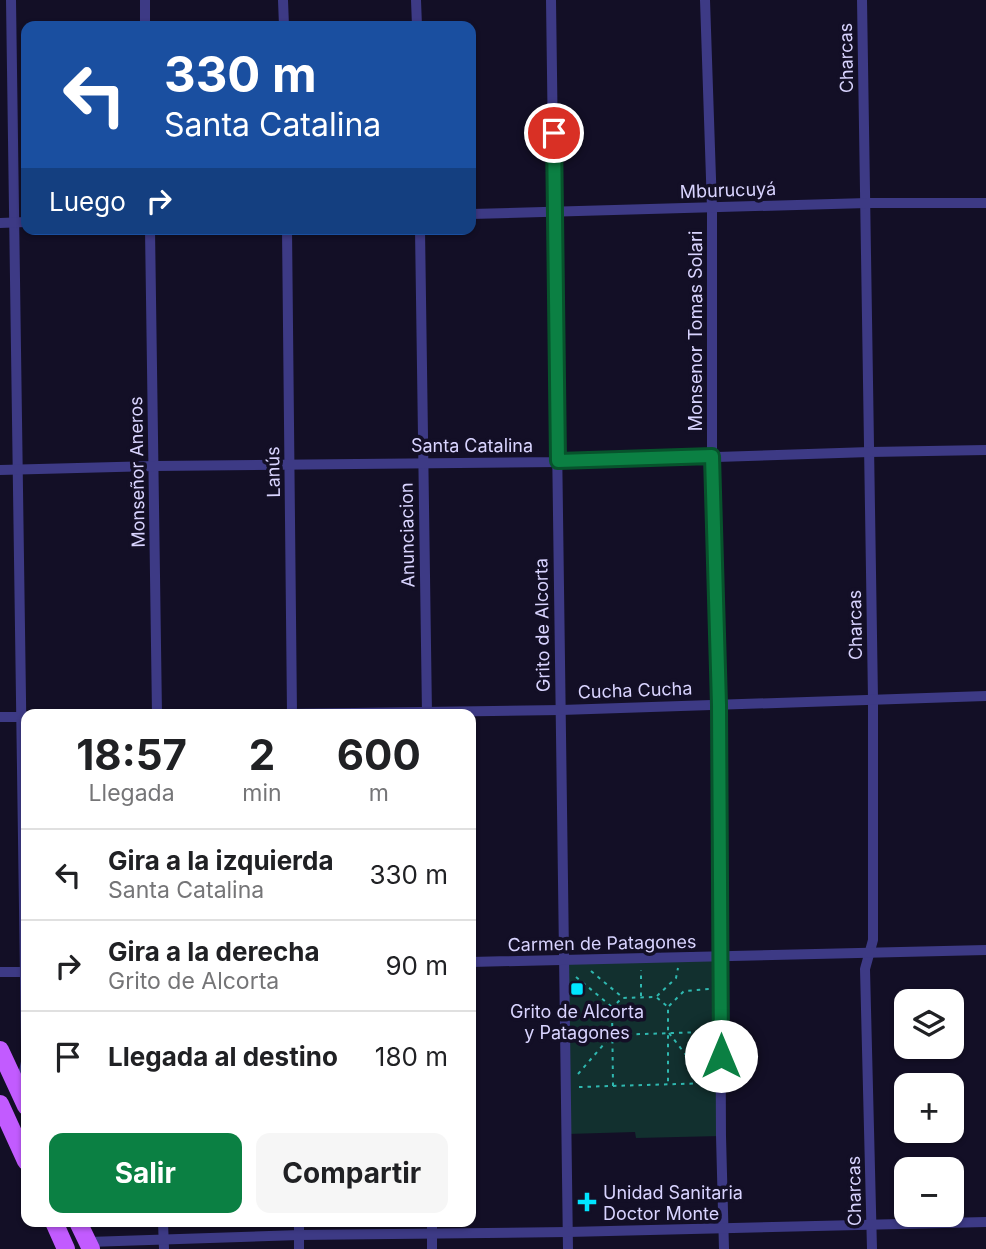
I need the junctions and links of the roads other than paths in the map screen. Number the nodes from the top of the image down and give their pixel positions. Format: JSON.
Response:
{"nodes":[{"id":1,"x":11,"y":0,"type":"edge"},
{"id":2,"x":145,"y":0,"type":"edge"},
{"id":3,"x":284,"y":0,"type":"edge"},
{"id":4,"x":416,"y":0,"type":"edge"},
{"id":5,"x":551,"y":0,"type":"edge"},
{"id":6,"x":705,"y":0,"type":"edge"},
{"id":7,"x":862,"y":0,"type":"edge"},
{"id":8,"x":145,"y":21,"type":"edge"},
{"id":9,"x":284,"y":21,"type":"edge"},
{"id":10,"x":417,"y":21,"type":"edge"},
{"id":11,"x":867,"y":203,"type":"junction"},
{"id":12,"x":986,"y":203,"type":"edge"},
{"id":13,"x":712,"y":208,"type":"junction"},
{"id":14,"x":555,"y":212,"type":"junction"},
{"id":15,"x":476,"y":214,"type":"edge"},
{"id":16,"x":0,"y":223,"type":"edge"},
{"id":17,"x":21,"y":223,"type":"edge"},
{"id":18,"x":150,"y":235,"type":"edge"},
{"id":19,"x":287,"y":235,"type":"edge"},
{"id":20,"x":421,"y":235,"type":"edge"},
{"id":21,"x":986,"y":450,"type":"edge"},
{"id":22,"x":870,"y":452,"type":"junction"},
{"id":23,"x":712,"y":456,"type":"junction"},
{"id":24,"x":558,"y":461,"type":"junction"},
{"id":25,"x":424,"y":462,"type":"junction"},
{"id":26,"x":290,"y":465,"type":"junction"},
{"id":27,"x":155,"y":466,"type":"junction"},
{"id":28,"x":0,"y":470,"type":"edge"},
{"id":29,"x":18,"y":470,"type":"junction"},
{"id":30,"x":986,"y":696,"type":"edge"},
{"id":31,"x":873,"y":699,"type":"junction"},
{"id":32,"x":719,"y":705,"type":"junction"},
{"id":33,"x":23,"y":709,"type":"edge"},
{"id":34,"x":157,"y":709,"type":"edge"},
{"id":35,"x":292,"y":709,"type":"edge"},
{"id":36,"x":427,"y":709,"type":"edge"},
{"id":37,"x":561,"y":710,"type":"junction"},
{"id":38,"x":476,"y":712,"type":"edge"},
{"id":39,"x":0,"y":717,"type":"edge"},
{"id":40,"x":21,"y":717,"type":"edge"},
{"id":41,"x":986,"y":950,"type":"edge"},
{"id":42,"x":869,"y":952,"type":"junction"},
{"id":43,"x":721,"y":958,"type":"junction"},
{"id":44,"x":476,"y":962,"type":"edge"},
{"id":45,"x":564,"y":964,"type":"junction"},
{"id":46,"x":0,"y":972,"type":"edge"},
{"id":47,"x":21,"y":972,"type":"edge"},
{"id":48,"x":0,"y":1050,"type":"edge"},
{"id":49,"x":21,"y":1076,"type":"edge"},
{"id":50,"x":16,"y":1083,"type":"junction"},
{"id":51,"x":21,"y":1094,"type":"edge"},
{"id":52,"x":0,"y":1104,"type":"edge"},
{"id":53,"x":21,"y":1150,"type":"edge"},
{"id":54,"x":986,"y":1222,"type":"edge"},
{"id":55,"x":872,"y":1226,"type":"junction"},
{"id":56,"x":56,"y":1227,"type":"edge"},
{"id":57,"x":80,"y":1227,"type":"edge"},
{"id":58,"x":299,"y":1227,"type":"edge"},
{"id":59,"x":432,"y":1227,"type":"edge"},
{"id":60,"x":724,"y":1228,"type":"junction"},
{"id":61,"x":568,"y":1232,"type":"junction"},
{"id":62,"x":432,"y":1234,"type":"junction"},
{"id":63,"x":299,"y":1235,"type":"junction"},
{"id":64,"x":164,"y":1244,"type":"edge"},
{"id":65,"x":89,"y":1246,"type":"edge"},
{"id":66,"x":66,"y":1249,"type":"edge"},
{"id":67,"x":299,"y":1249,"type":"edge"},
{"id":68,"x":432,"y":1249,"type":"edge"},
{"id":69,"x":568,"y":1249,"type":"edge"},
{"id":70,"x":724,"y":1249,"type":"edge"},
{"id":71,"x":872,"y":1249,"type":"edge"}],
"edges":[{"from":1,"to":17,"type":"street"},
{"from":2,"to":8,"type":"street"},
{"from":3,"to":9,"type":"street"},
{"from":4,"to":10,"type":"street"},
{"from":5,"to":14,"type":"street","name":"Grito de Alcorta"},
{"from":6,"to":13,"type":"street","name":"Monsenor Tomas Solari"},
{"from":7,"to":11,"type":"street","name":"Charcas"},
{"from":11,"to":12,"type":"street","name":"Mburucuyá"},
{"from":11,"to":13,"type":"street","name":"Mburucuyá"},
{"from":11,"to":22,"type":"street","name":"Charcas"},
{"from":13,"to":14,"type":"street","name":"Mburucuyá"},
{"from":13,"to":23,"type":"street","name":"Monsenor Tomas Solari"},
{"from":14,"to":15,"type":"street","name":"Mburucuyá"},
{"from":14,"to":24,"type":"street","name":"Grito de Alcorta"},
{"from":16,"to":17,"type":"street"},
{"from":17,"to":29,"type":"street"},
{"from":18,"to":27,"type":"street","name":"Monseñor Aneros"},
{"from":19,"to":26,"type":"street","name":"Lanús"},
{"from":20,"to":25,"type":"street","name":"Anunciacion"},
{"from":21,"to":22,"type":"street","name":"Santa Catalina"},
{"from":22,"to":23,"type":"street","name":"Santa Catalina"},
{"from":22,"to":31,"type":"street","name":"Charcas"},
{"from":23,"to":24,"type":"street","name":"Santa Catalina"},
{"from":23,"to":32,"type":"street","name":"Monsenor Tomas Solari"},
{"from":24,"to":25,"type":"street","name":"Santa Catalina"},
{"from":24,"to":37,"type":"street","name":"Grito de Alcorta"},
{"from":25,"to":26,"type":"street","name":"Santa Catalina"},
{"from":25,"to":36,"type":"street","name":"Anunciacion"},
{"from":26,"to":27,"type":"street","name":"Santa Catalina"},
{"from":26,"to":35,"type":"street","name":"Lanús"},
{"from":27,"to":29,"type":"street","name":"Santa Catalina"},
{"from":27,"to":34,"type":"street","name":"Monseñor Aneros"},
{"from":28,"to":29,"type":"street","name":"Santa Catalina"},
{"from":29,"to":33,"type":"street"},
{"from":30,"to":31,"type":"street","name":"Cucha Cucha"},
{"from":31,"to":32,"type":"street","name":"Cucha Cucha"},
{"from":31,"to":42,"type":"street","name":"Charcas"},
{"from":32,"to":37,"type":"street","name":"Cucha Cucha"},
{"from":32,"to":43,"type":"street","name":"Monsenor Tomas Solari"},
{"from":37,"to":38,"type":"street","name":"Cucha Cucha"},
{"from":37,"to":45,"type":"street","name":"Grito de Alcorta"},
{"from":39,"to":40,"type":"street"},
{"from":41,"to":42,"type":"street","name":"Carmen de Patagones"},
{"from":42,"to":43,"type":"street","name":"Carmen de Patagones"},
{"from":42,"to":55,"type":"street","name":"Charcas"},
{"from":43,"to":45,"type":"street","name":"Carmen de Patagones"},
{"from":43,"to":60,"type":"street","name":"Monsenor Tomas Solari"},
{"from":44,"to":45,"type":"street","name":"Carmen de Patagones"},
{"from":45,"to":61,"type":"street","name":"Grito de Alcorta"},
{"from":46,"to":47,"type":"street"},
{"from":48,"to":50,"type":"main road"},
{"from":49,"to":50,"type":"street"},
{"from":50,"to":51,"type":"main road"},
{"from":52,"to":53,"type":"main road"},
{"from":54,"to":55,"type":"street"},
{"from":55,"to":60,"type":"street"},
{"from":55,"to":71,"type":"street","name":"Charcas"},
{"from":56,"to":66,"type":"main road"},
{"from":57,"to":65,"type":"main road"},
{"from":58,"to":63,"type":"street"},
{"from":59,"to":62,"type":"street"},
{"from":60,"to":61,"type":"street"},
{"from":60,"to":70,"type":"street","name":"Monsenor Tomas Solari"},
{"from":61,"to":62,"type":"street"},
{"from":61,"to":69,"type":"street","name":"Grito de Alcorta"},
{"from":62,"to":63,"type":"street"},
{"from":62,"to":68,"type":"street"},
{"from":63,"to":64,"type":"street"},
{"from":63,"to":67,"type":"street"},
{"from":64,"to":65,"type":"street"}]}
